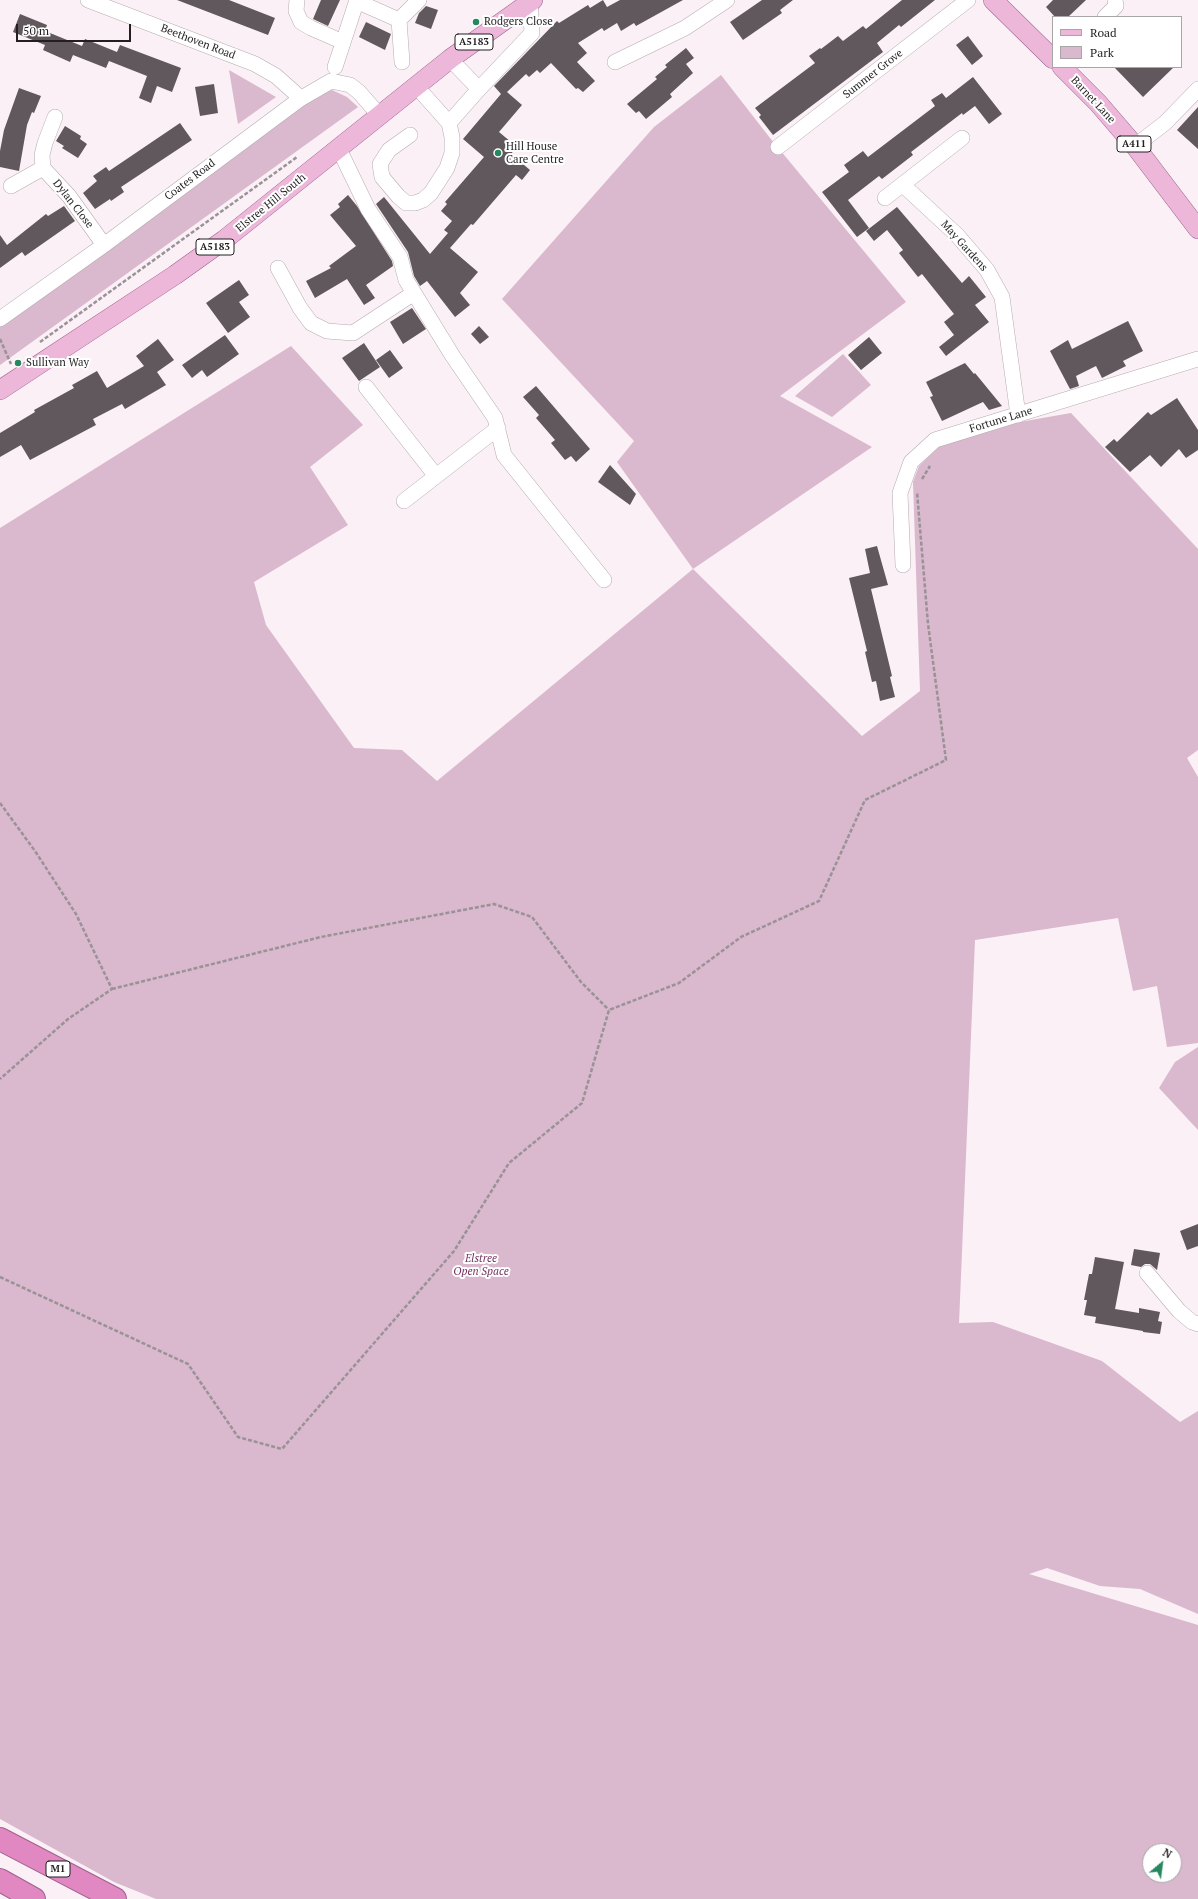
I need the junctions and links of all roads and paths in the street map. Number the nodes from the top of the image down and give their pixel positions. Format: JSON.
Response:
{"nodes":[{"id":1,"x":88,"y":0,"type":"edge"},
{"id":2,"x":297,"y":0,"type":"edge"},
{"id":3,"x":419,"y":0,"type":"edge"},
{"id":4,"x":531,"y":0,"type":"edge"},
{"id":5,"x":726,"y":0,"type":"edge"},
{"id":6,"x":968,"y":0,"type":"edge"},
{"id":7,"x":993,"y":0,"type":"edge"},
{"id":8,"x":356,"y":1,"type":"edge"},
{"id":9,"x":1115,"y":3,"type":"edge"},
{"id":10,"x":1105,"y":16,"type":"edge"},
{"id":11,"x":399,"y":20,"type":"junction"},
{"id":12,"x":343,"y":42,"type":"junction"},
{"id":13,"x":1052,"y":58,"type":"edge"},
{"id":14,"x":450,"y":59,"type":"junction"},
{"id":15,"x":402,"y":62,"type":"dead end"},
{"id":16,"x":615,"y":62,"type":"dead end"},
{"id":17,"x":335,"y":67,"type":"dead end"},
{"id":18,"x":1063,"y":68,"type":"edge"},
{"id":19,"x":416,"y":86,"type":"junction"},
{"id":20,"x":479,"y":89,"type":"junction"},
{"id":21,"x":1198,"y":89,"type":"edge"},
{"id":22,"x":300,"y":99,"type":"junction"},
{"id":23,"x":380,"y":116,"type":"junction"},
{"id":24,"x":55,"y":117,"type":"dead end"},
{"id":25,"x":449,"y":123,"type":"junction"},
{"id":26,"x":410,"y":136,"type":"dead end"},
{"id":27,"x":962,"y":138,"type":"dead end"},
{"id":28,"x":1135,"y":146,"type":"junction"},
{"id":29,"x":778,"y":147,"type":"dead end"},
{"id":30,"x":339,"y":149,"type":"junction"},
{"id":31,"x":300,"y":156,"type":"dead end"},
{"id":32,"x":43,"y":168,"type":"junction"},
{"id":33,"x":903,"y":185,"type":"junction"},
{"id":34,"x":11,"y":186,"type":"dead end"},
{"id":35,"x":885,"y":198,"type":"dead end"},
{"id":36,"x":1198,"y":229,"type":"edge"},
{"id":37,"x":104,"y":245,"type":"junction"},
{"id":38,"x":278,"y":268,"type":"dead end"},
{"id":39,"x":414,"y":293,"type":"junction"},
{"id":40,"x":0,"y":319,"type":"edge"},
{"id":41,"x":0,"y":339,"type":"edge"},
{"id":42,"x":36,"y":344,"type":"dead end"},
{"id":43,"x":17,"y":358,"type":"dead end"},
{"id":44,"x":1198,"y":358,"type":"edge"},
{"id":45,"x":5,"y":366,"type":"dead end"},
{"id":46,"x":15,"y":370,"type":"junction"},
{"id":47,"x":366,"y":386,"type":"dead end"},
{"id":48,"x":0,"y":390,"type":"edge"},
{"id":49,"x":1018,"y":414,"type":"junction"},
{"id":50,"x":498,"y":428,"type":"junction"},
{"id":51,"x":932,"y":464,"type":"dead end"},
{"id":52,"x":436,"y":476,"type":"junction"},
{"id":53,"x":920,"y":482,"type":"dead end"},
{"id":54,"x":917,"y":488,"type":"dead end"},
{"id":55,"x":404,"y":502,"type":"dead end"},
{"id":56,"x":903,"y":565,"type":"dead end"},
{"id":57,"x":604,"y":580,"type":"dead end"},
{"id":58,"x":0,"y":803,"type":"edge"},
{"id":59,"x":112,"y":989,"type":"junction"},
{"id":60,"x":609,"y":1010,"type":"junction"},
{"id":61,"x":0,"y":1079,"type":"edge"},
{"id":62,"x":1147,"y":1273,"type":"dead end"},
{"id":63,"x":0,"y":1277,"type":"edge"},
{"id":64,"x":1198,"y":1324,"type":"edge"},
{"id":65,"x":0,"y":1839,"type":"edge"},
{"id":66,"x":0,"y":1880,"type":"edge"},
{"id":67,"x":34,"y":1899,"type":"edge"},
{"id":68,"x":115,"y":1899,"type":"edge"}],
"edges":[{"from":1,"to":22,"type":"street","name":"Beethoven Road"},
{"from":2,"to":12,"type":"street"},
{"from":3,"to":11,"type":"street"},
{"from":4,"to":14,"type":"main road","number":"A5183"},
{"from":4,"to":20,"type":"street"},
{"from":5,"to":16,"type":"street"},
{"from":6,"to":29,"type":"street","name":"Summer Grove"},
{"from":7,"to":13,"type":"main road"},
{"from":8,"to":11,"type":"street"},
{"from":8,"to":12,"type":"street"},
{"from":9,"to":10,"type":"street"},
{"from":11,"to":15,"type":"street"},
{"from":12,"to":17,"type":"street"},
{"from":14,"to":19,"type":"main road","number":"A5183"},
{"from":14,"to":20,"type":"street"},
{"from":18,"to":28,"type":"main road","name":"Barnet Lane","number":"A411"},
{"from":19,"to":23,"type":"main road","name":"Elstree Hill South","number":"A5183"},
{"from":19,"to":25,"type":"street"},
{"from":20,"to":25,"type":"street"},
{"from":21,"to":28,"type":"street"},
{"from":22,"to":23,"type":"street","name":"Coates Road"},
{"from":22,"to":37,"type":"street","name":"Coates Road"},
{"from":23,"to":30,"type":"main road","name":"Elstree Hill South","number":"A5183"},
{"from":24,"to":32,"type":"street"},
{"from":25,"to":26,"type":"street"},
{"from":27,"to":33,"type":"street"},
{"from":28,"to":36,"type":"main road","name":"Barnet Lane","number":"A411"},
{"from":30,"to":39,"type":"street"},
{"from":30,"to":46,"type":"main road","name":"Elstree Hill South","number":"A5183"},
{"from":31,"to":42,"type":"path"},
{"from":32,"to":34,"type":"street"},
{"from":32,"to":37,"type":"street","name":"Dylan Close"},
{"from":33,"to":35,"type":"street"},
{"from":33,"to":49,"type":"street","name":"May Gardens"},
{"from":37,"to":40,"type":"street","name":"Coates Road"},
{"from":38,"to":39,"type":"street"},
{"from":39,"to":50,"type":"street"},
{"from":41,"to":46,"type":"path"},
{"from":43,"to":46,"type":"path"},
{"from":44,"to":49,"type":"street","name":"Fortune Lane"},
{"from":45,"to":46,"type":"path"},
{"from":46,"to":48,"type":"main road","name":"Elstree Hill South","number":"A5183"},
{"from":47,"to":52,"type":"street"},
{"from":49,"to":56,"type":"street","name":"Fortune Lane"},
{"from":50,"to":52,"type":"street"},
{"from":50,"to":57,"type":"street"},
{"from":51,"to":53,"type":"path"},
{"from":52,"to":55,"type":"street"},
{"from":54,"to":60,"type":"path"},
{"from":58,"to":59,"type":"path"},
{"from":59,"to":60,"type":"path"},
{"from":59,"to":61,"type":"path"},
{"from":60,"to":63,"type":"path"},
{"from":62,"to":64,"type":"street"},
{"from":65,"to":68,"type":"highway","number":"M1"},
{"from":66,"to":67,"type":"highway"}]}
